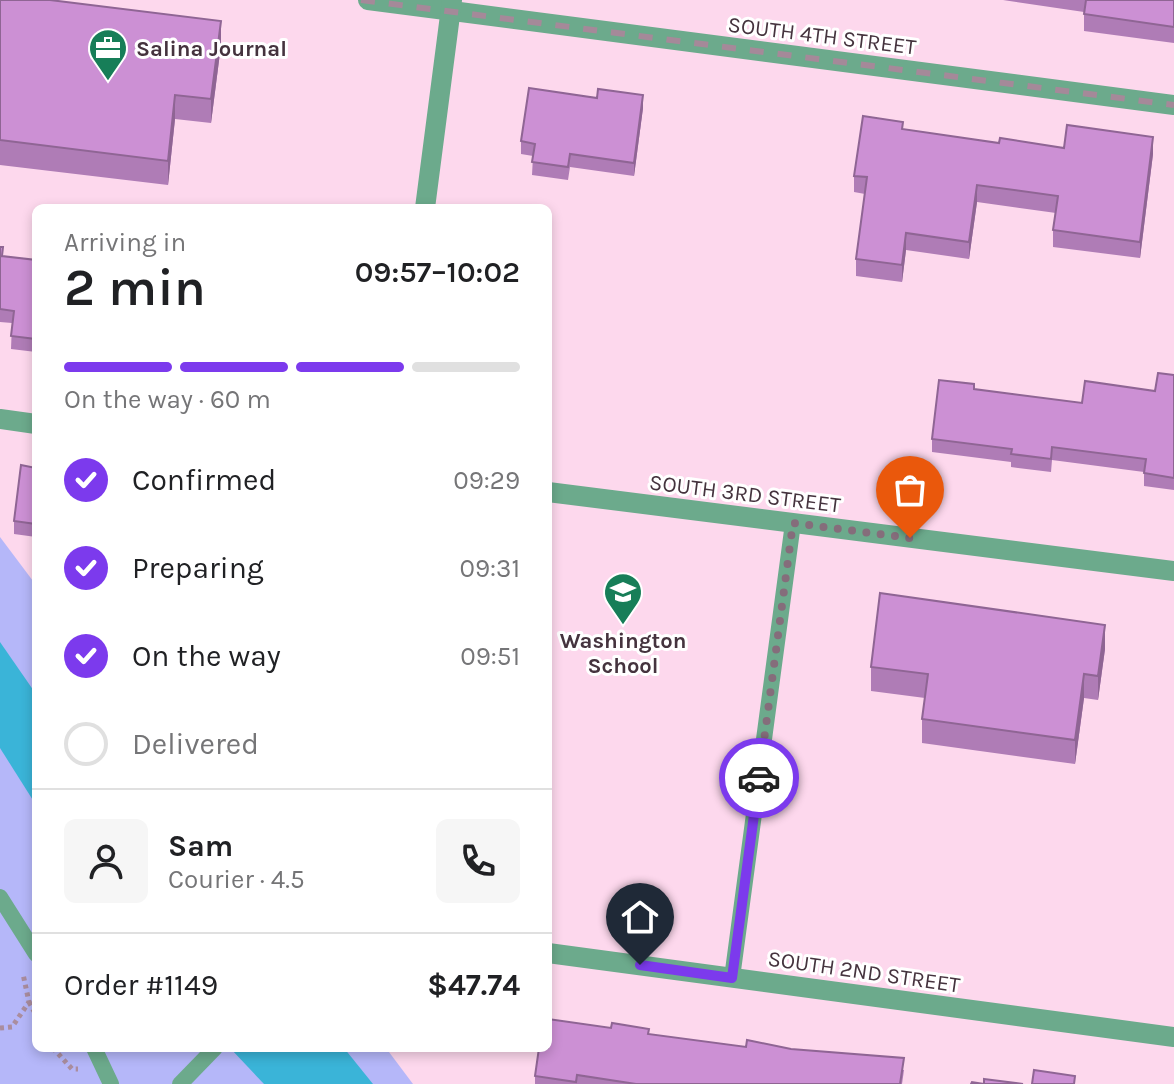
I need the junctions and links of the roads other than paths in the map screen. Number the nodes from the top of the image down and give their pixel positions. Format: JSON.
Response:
{"nodes":[{"id":1,"x":368,"y":0,"type":"edge"},
{"id":2,"x":452,"y":6,"type":"edge"},
{"id":3,"x":1174,"y":105,"type":"edge"},
{"id":4,"x":426,"y":204,"type":"edge"},
{"id":5,"x":0,"y":419,"type":"edge"},
{"id":6,"x":32,"y":423,"type":"edge"},
{"id":7,"x":552,"y":493,"type":"edge"},
{"id":8,"x":793,"y":523,"type":"junction"},
{"id":9,"x":1174,"y":571,"type":"edge"},
{"id":10,"x":0,"y":897,"type":"edge"},
{"id":11,"x":32,"y":948,"type":"edge"},
{"id":12,"x":552,"y":954,"type":"edge"},
{"id":13,"x":732,"y":978,"type":"junction"},
{"id":14,"x":1174,"y":1037,"type":"edge"},
{"id":15,"x":96,"y":1052,"type":"edge"},
{"id":16,"x":211,"y":1052,"type":"edge"},
{"id":17,"x":111,"y":1084,"type":"edge"},
{"id":18,"x":180,"y":1084,"type":"edge"}],
"edges":[{"from":1,"to":2,"type":"street","name":"SOUTH 4TH STREET"},
{"from":2,"to":3,"type":"street","name":"SOUTH 4TH STREET"},
{"from":2,"to":4,"type":"street"},
{"from":5,"to":6,"type":"street"},
{"from":7,"to":8,"type":"street","name":"SOUTH 3RD STREET"},
{"from":8,"to":9,"type":"street","name":"SOUTH 3RD STREET"},
{"from":8,"to":13,"type":"lane"},
{"from":10,"to":11,"type":"lane"},
{"from":12,"to":13,"type":"street","name":"SOUTH 2ND STREET"},
{"from":13,"to":14,"type":"street","name":"SOUTH 2ND STREET"},
{"from":15,"to":17,"type":"lane"},
{"from":16,"to":18,"type":"lane"}]}
